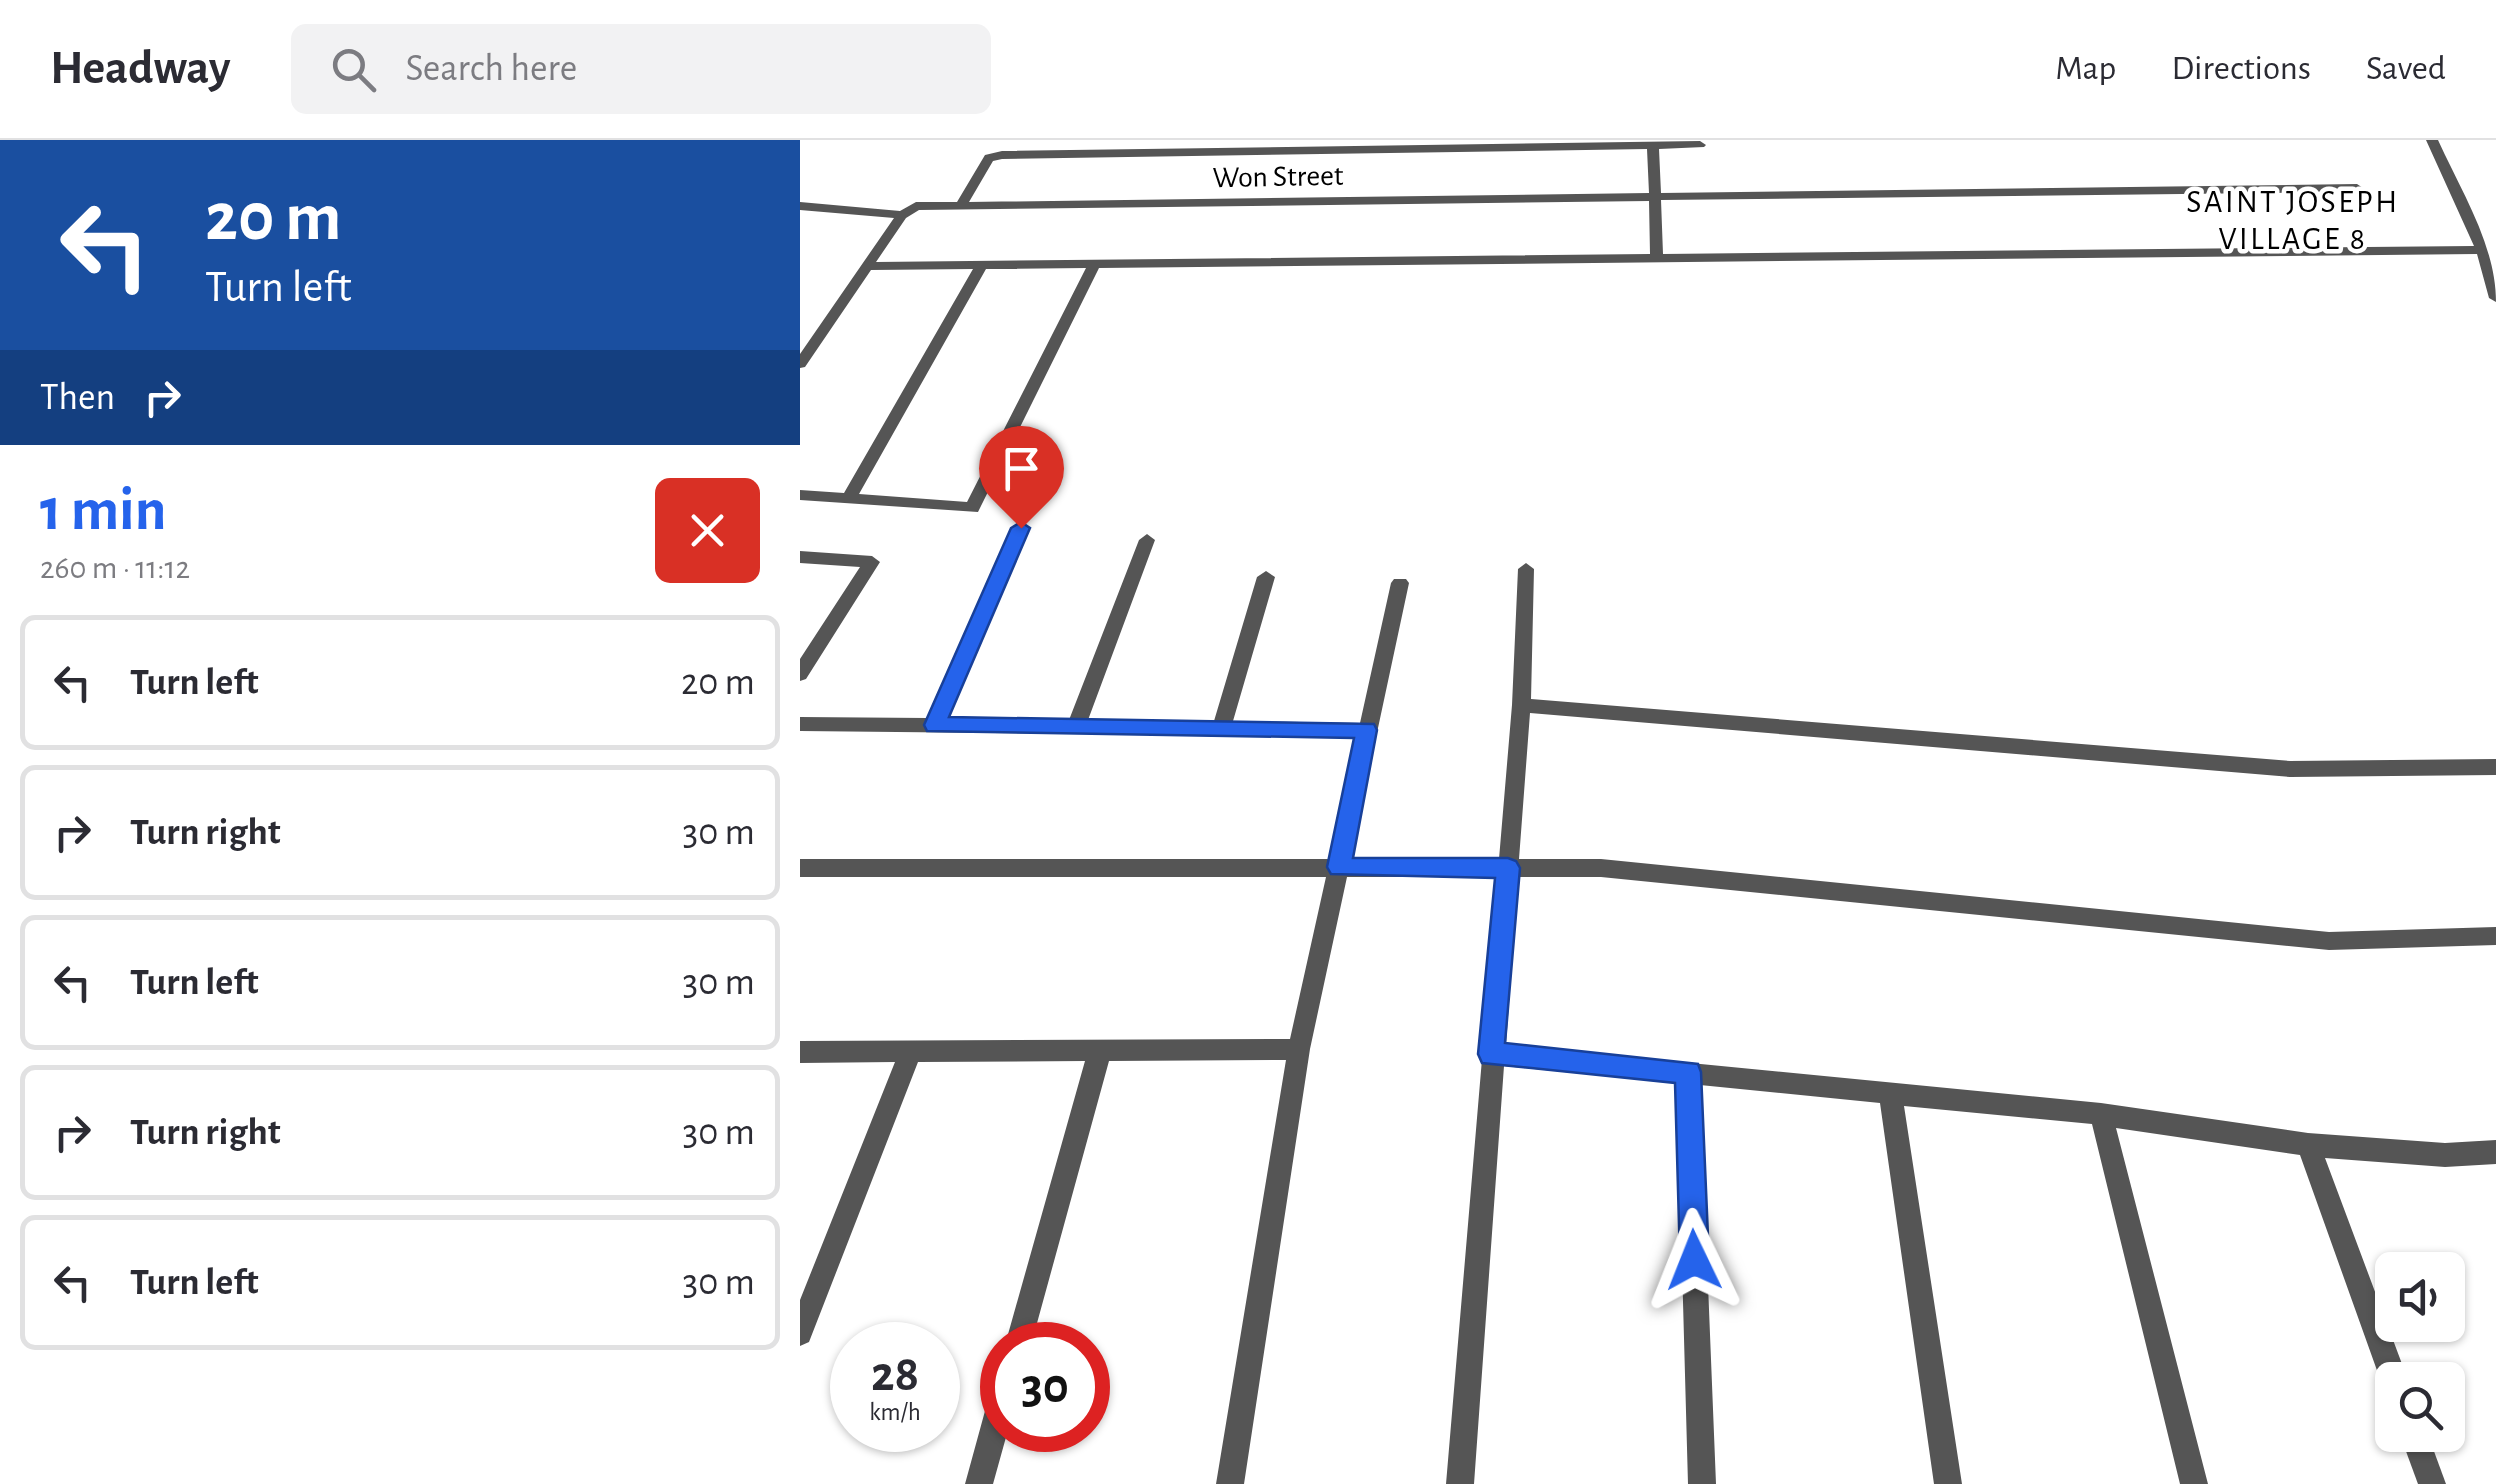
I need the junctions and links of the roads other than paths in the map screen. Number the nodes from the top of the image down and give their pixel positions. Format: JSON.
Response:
{"nodes":[{"id":1,"x":1042,"y":140,"type":"edge"},
{"id":2,"x":2432,"y":140,"type":"edge"},
{"id":3,"x":1458,"y":144,"type":"edge"},
{"id":4,"x":1554,"y":144,"type":"edge"},
{"id":5,"x":1700,"y":145,"type":"dead end"},
{"id":6,"x":1653,"y":146,"type":"junction"},
{"id":7,"x":1034,"y":154,"type":"junction"},
{"id":8,"x":2357,"y":188,"type":"dead end"},
{"id":9,"x":1656,"y":197,"type":"junction"},
{"id":10,"x":962,"y":204,"type":"junction"},
{"id":11,"x":800,"y":206,"type":"edge"},
{"id":12,"x":902,"y":215,"type":"junction"},
{"id":13,"x":2482,"y":250,"type":"junction"},
{"id":14,"x":1657,"y":258,"type":"junction"},
{"id":15,"x":1094,"y":264,"type":"junction"},
{"id":16,"x":866,"y":266,"type":"junction"},
{"id":17,"x":981,"y":266,"type":"junction"},
{"id":18,"x":2496,"y":298,"type":"edge"},
{"id":19,"x":806,"y":345,"type":"edge"},
{"id":20,"x":800,"y":364,"type":"edge"},
{"id":21,"x":800,"y":495,"type":"edge"},
{"id":22,"x":849,"y":498,"type":"junction"},
{"id":23,"x":1021,"y":528,"type":"dead end"},
{"id":24,"x":1147,"y":540,"type":"dead end"},
{"id":25,"x":800,"y":557,"type":"edge"},
{"id":26,"x":1526,"y":569,"type":"dead end"},
{"id":27,"x":1266,"y":576,"type":"dead end"},
{"id":28,"x":1400,"y":583,"type":"dead end"},
{"id":29,"x":800,"y":674,"type":"edge"},
{"id":30,"x":1521,"y":705,"type":"junction"},
{"id":31,"x":800,"y":724,"type":"edge"},
{"id":32,"x":934,"y":725,"type":"junction"},
{"id":33,"x":1076,"y":726,"type":"junction"},
{"id":34,"x":1222,"y":726,"type":"junction"},
{"id":35,"x":1366,"y":730,"type":"junction"},
{"id":36,"x":2496,"y":766,"type":"edge"},
{"id":37,"x":1339,"y":867,"type":"junction"},
{"id":38,"x":800,"y":868,"type":"edge"},
{"id":39,"x":1508,"y":868,"type":"junction"},
{"id":40,"x":2496,"y":936,"type":"edge"},
{"id":41,"x":1299,"y":1049,"type":"junction"},
{"id":42,"x":911,"y":1050,"type":"junction"},
{"id":43,"x":1100,"y":1050,"type":"junction"},
{"id":44,"x":800,"y":1052,"type":"edge"},
{"id":45,"x":1491,"y":1054,"type":"junction"},
{"id":46,"x":1688,"y":1072,"type":"junction"},
{"id":47,"x":1890,"y":1094,"type":"junction"},
{"id":48,"x":2101,"y":1114,"type":"junction"},
{"id":49,"x":2308,"y":1145,"type":"junction"},
{"id":50,"x":2496,"y":1152,"type":"edge"},
{"id":51,"x":1024,"y":1322,"type":"edge"},
{"id":52,"x":800,"y":1333,"type":"edge"},
{"id":53,"x":2387,"y":1362,"type":"edge"},
{"id":54,"x":988,"y":1452,"type":"edge"},
{"id":55,"x":2420,"y":1452,"type":"edge"},
{"id":56,"x":979,"y":1484,"type":"edge"},
{"id":57,"x":1230,"y":1484,"type":"edge"},
{"id":58,"x":1460,"y":1484,"type":"edge"},
{"id":59,"x":1702,"y":1484,"type":"edge"},
{"id":60,"x":1948,"y":1484,"type":"edge"},
{"id":61,"x":2194,"y":1484,"type":"edge"},
{"id":62,"x":2432,"y":1484,"type":"edge"}],
"edges":[{"from":1,"to":7,"type":"street"},
{"from":2,"to":13,"type":"street"},
{"from":3,"to":4,"type":"street"},
{"from":3,"to":7,"type":"street"},
{"from":4,"to":6,"type":"street"},
{"from":5,"to":6,"type":"street"},
{"from":6,"to":9,"type":"street"},
{"from":7,"to":10,"type":"street"},
{"from":8,"to":9,"type":"street","name":"Won Street"},
{"from":9,"to":10,"type":"street","name":"Won Street"},
{"from":9,"to":14,"type":"street"},
{"from":10,"to":12,"type":"street","name":"Won Street"},
{"from":11,"to":12,"type":"street","name":"Won Street"},
{"from":12,"to":16,"type":"street"},
{"from":13,"to":14,"type":"street"},
{"from":13,"to":18,"type":"street"},
{"from":14,"to":15,"type":"street"},
{"from":15,"to":17,"type":"street"},
{"from":15,"to":22,"type":"street"},
{"from":16,"to":17,"type":"street"},
{"from":16,"to":19,"type":"street"},
{"from":17,"to":22,"type":"street"},
{"from":19,"to":20,"type":"street"},
{"from":21,"to":22,"type":"street"},
{"from":23,"to":32,"type":"street"},
{"from":24,"to":33,"type":"street"},
{"from":25,"to":29,"type":"street"},
{"from":26,"to":30,"type":"street"},
{"from":27,"to":34,"type":"street"},
{"from":28,"to":35,"type":"street"},
{"from":30,"to":36,"type":"street"},
{"from":30,"to":39,"type":"street"},
{"from":31,"to":32,"type":"street"},
{"from":32,"to":33,"type":"street"},
{"from":33,"to":34,"type":"street"},
{"from":34,"to":35,"type":"street"},
{"from":35,"to":37,"type":"street"},
{"from":37,"to":38,"type":"street"},
{"from":37,"to":39,"type":"street"},
{"from":37,"to":41,"type":"street"},
{"from":39,"to":40,"type":"street"},
{"from":39,"to":45,"type":"street"},
{"from":41,"to":43,"type":"street"},
{"from":41,"to":57,"type":"street"},
{"from":42,"to":43,"type":"street"},
{"from":42,"to":44,"type":"street"},
{"from":42,"to":52,"type":"street"},
{"from":43,"to":51,"type":"street"},
{"from":45,"to":46,"type":"street"},
{"from":45,"to":58,"type":"street"},
{"from":46,"to":47,"type":"street"},
{"from":46,"to":59,"type":"street"},
{"from":47,"to":48,"type":"street"},
{"from":47,"to":60,"type":"street"},
{"from":48,"to":49,"type":"street"},
{"from":48,"to":61,"type":"street"},
{"from":49,"to":50,"type":"street"},
{"from":49,"to":53,"type":"street"},
{"from":54,"to":56,"type":"street"},
{"from":55,"to":62,"type":"street"}]}
